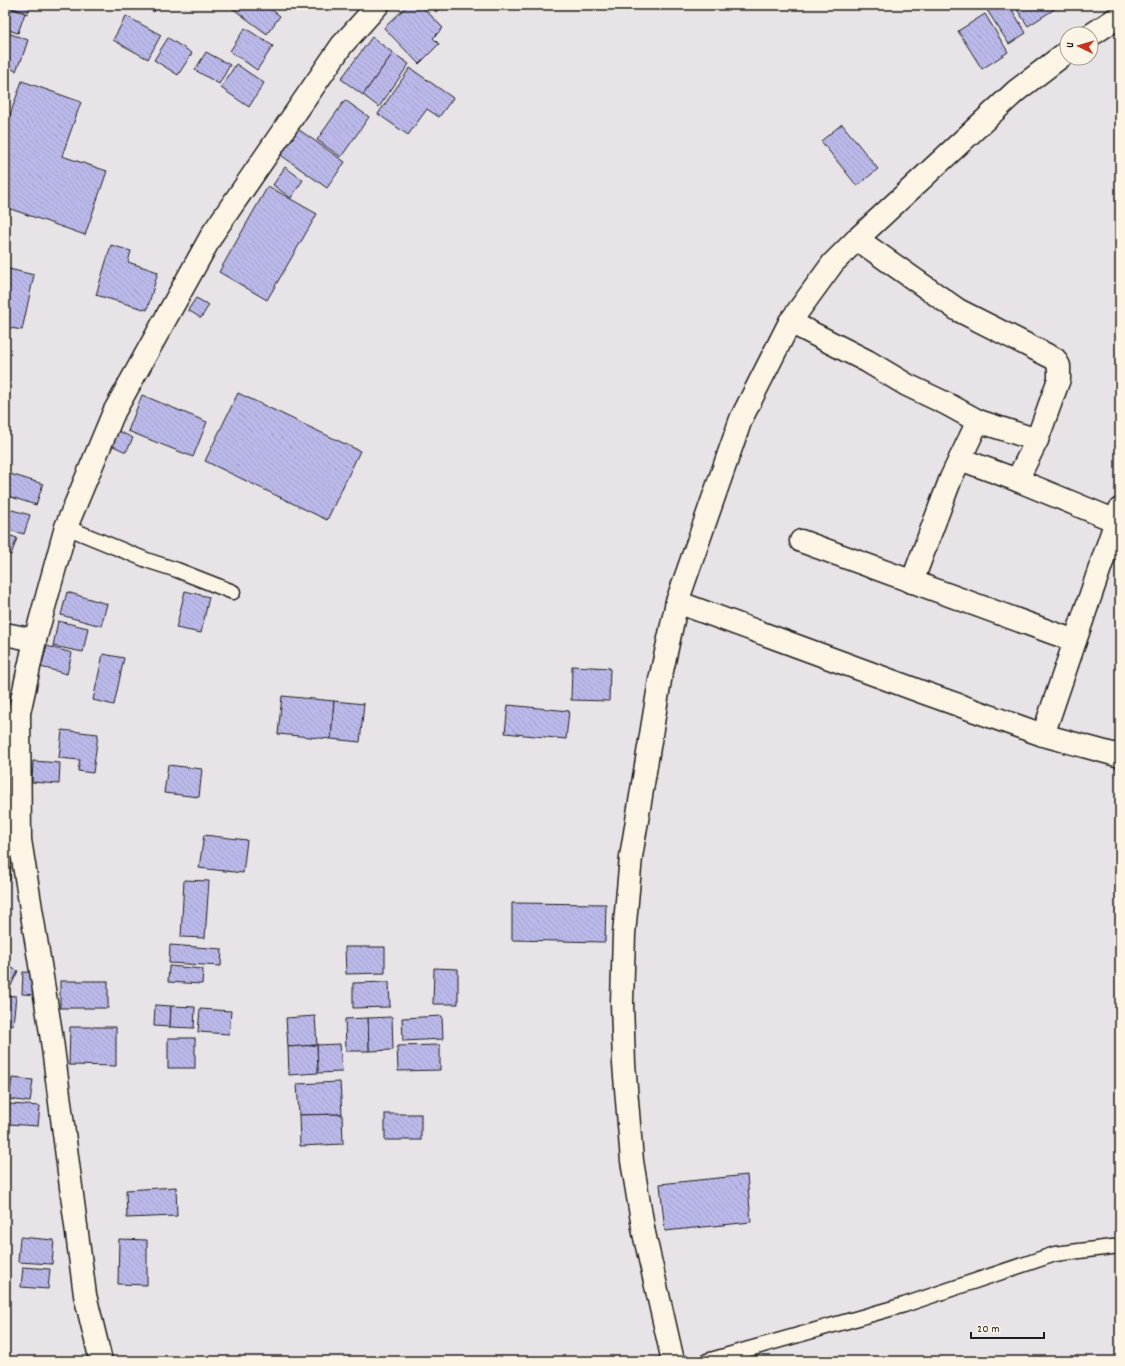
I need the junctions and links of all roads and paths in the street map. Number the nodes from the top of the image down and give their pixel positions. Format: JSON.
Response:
{"nodes":[{"id":1,"x":378,"y":5,"type":"edge"},
{"id":2,"x":1120,"y":16,"type":"edge"},
{"id":3,"x":1099,"y":30,"type":"edge"},
{"id":4,"x":1059,"y":58,"type":"edge"},
{"id":5,"x":857,"y":239,"type":"junction"},
{"id":6,"x":790,"y":322,"type":"junction"},
{"id":7,"x":978,"y":421,"type":"junction"},
{"id":8,"x":1037,"y":440,"type":"junction"},
{"id":9,"x":960,"y":459,"type":"junction"},
{"id":10,"x":1017,"y":480,"type":"junction"},
{"id":11,"x":1118,"y":515,"type":"edge"},
{"id":12,"x":66,"y":527,"type":"junction"},
{"id":13,"x":801,"y":541,"type":"dead end"},
{"id":14,"x":912,"y":582,"type":"junction"},
{"id":15,"x":233,"y":592,"type":"dead end"},
{"id":16,"x":677,"y":602,"type":"junction"},
{"id":17,"x":5,"y":634,"type":"edge"},
{"id":18,"x":35,"y":640,"type":"junction"},
{"id":19,"x":1075,"y":641,"type":"junction"},
{"id":20,"x":1043,"y":735,"type":"junction"},
{"id":21,"x":1120,"y":756,"type":"edge"},
{"id":22,"x":1120,"y":1246,"type":"edge"},
{"id":23,"x":101,"y":1361,"type":"edge"},
{"id":24,"x":673,"y":1361,"type":"edge"},
{"id":25,"x":707,"y":1361,"type":"edge"}],
"edges":[{"from":1,"to":12,"type":"street"},
{"from":2,"to":3,"type":"street"},
{"from":4,"to":5,"type":"street"},
{"from":5,"to":6,"type":"street"},
{"from":5,"to":8,"type":"street"},
{"from":6,"to":7,"type":"street"},
{"from":6,"to":16,"type":"street"},
{"from":7,"to":8,"type":"street"},
{"from":7,"to":9,"type":"street"},
{"from":8,"to":10,"type":"street"},
{"from":9,"to":10,"type":"street"},
{"from":9,"to":14,"type":"street"},
{"from":10,"to":11,"type":"street"},
{"from":11,"to":19,"type":"street"},
{"from":12,"to":15,"type":"lane"},
{"from":12,"to":18,"type":"street"},
{"from":13,"to":14,"type":"street"},
{"from":14,"to":19,"type":"street"},
{"from":16,"to":20,"type":"street"},
{"from":16,"to":24,"type":"street"},
{"from":17,"to":18,"type":"street"},
{"from":18,"to":23,"type":"street"},
{"from":19,"to":20,"type":"street"},
{"from":20,"to":21,"type":"street"},
{"from":22,"to":25,"type":"lane"}]}
